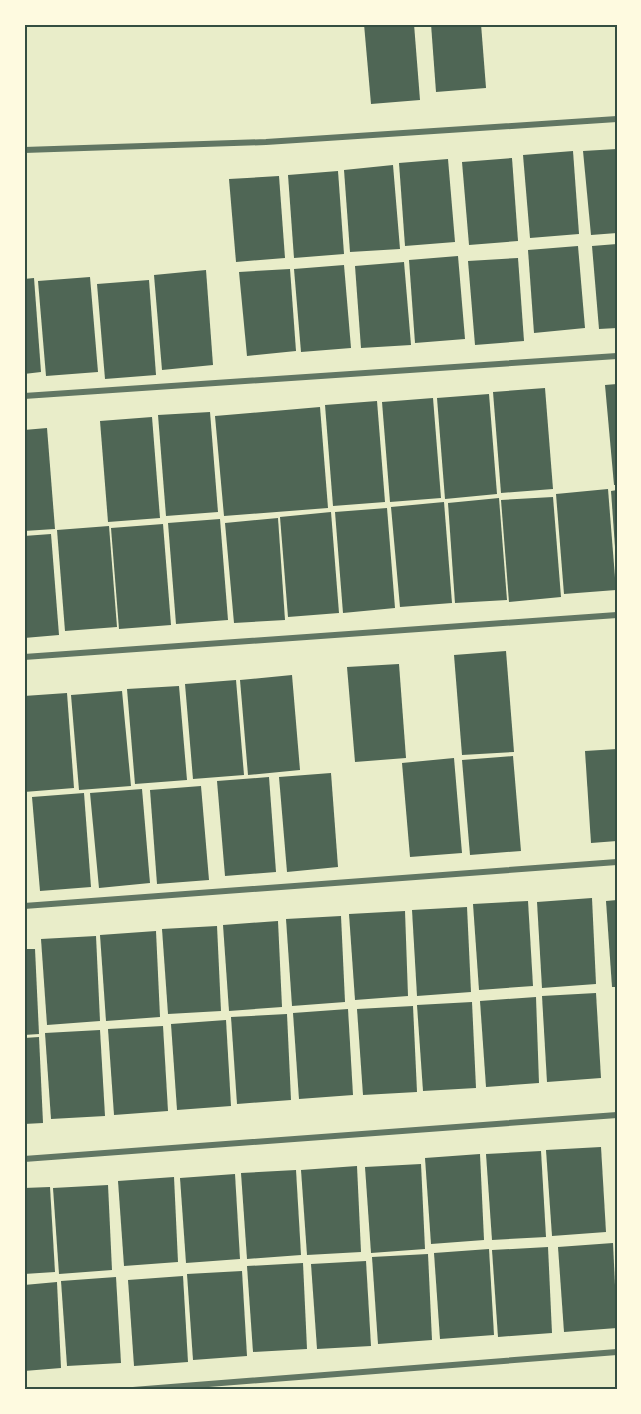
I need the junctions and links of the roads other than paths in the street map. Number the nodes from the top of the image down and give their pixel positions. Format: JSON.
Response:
{"nodes":[{"id":1,"x":617,"y":119,"type":"edge"},
{"id":2,"x":24,"y":150,"type":"edge"},
{"id":3,"x":617,"y":356,"type":"edge"},
{"id":4,"x":24,"y":396,"type":"edge"},
{"id":5,"x":617,"y":615,"type":"edge"},
{"id":6,"x":24,"y":657,"type":"edge"},
{"id":7,"x":617,"y":862,"type":"edge"},
{"id":8,"x":24,"y":906,"type":"edge"},
{"id":9,"x":617,"y":1115,"type":"edge"},
{"id":10,"x":24,"y":1159,"type":"edge"},
{"id":11,"x":617,"y":1352,"type":"edge"},
{"id":12,"x":133,"y":1390,"type":"edge"}],
"edges":[{"from":1,"to":2,"type":"street"},
{"from":3,"to":4,"type":"street"},
{"from":5,"to":6,"type":"street"},
{"from":7,"to":8,"type":"street"},
{"from":9,"to":10,"type":"street"},
{"from":11,"to":12,"type":"street"}]}
